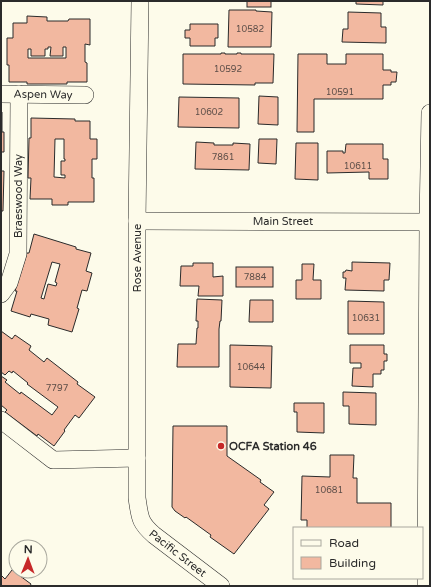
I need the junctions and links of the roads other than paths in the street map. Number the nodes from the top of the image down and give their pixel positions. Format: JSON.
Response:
{"nodes":[{"id":1,"x":140,"y":1,"type":"edge"},
{"id":2,"x":1,"y":94,"type":"edge"},
{"id":3,"x":19,"y":94,"type":"junction"},
{"id":4,"x":85,"y":95,"type":"dead end"},
{"id":5,"x":430,"y":113,"type":"edge"},
{"id":6,"x":137,"y":221,"type":"junction"},
{"id":7,"x":429,"y":222,"type":"edge"},
{"id":8,"x":1,"y":294,"type":"edge"},
{"id":9,"x":1,"y":420,"type":"edge"},
{"id":10,"x":137,"y":458,"type":"junction"},
{"id":11,"x":139,"y":516,"type":"joint"},
{"id":12,"x":221,"y":586,"type":"edge"},
{"id":13,"x":426,"y":586,"type":"edge"}],
"edges":[{"from":1,"to":6,"type":"street","name":"Rose Avenue"},
{"from":2,"to":3,"type":"street","name":"Aspen Way"},
{"from":3,"to":4,"type":"street","name":"Aspen Way"},
{"from":3,"to":8,"type":"street","name":"Braeswood Way"},
{"from":5,"to":7,"type":"street"},
{"from":6,"to":7,"type":"street","name":"Main Street"},
{"from":6,"to":10,"type":"street","name":"Rose Avenue"},
{"from":7,"to":13,"type":"street"},
{"from":9,"to":10,"type":"street"},
{"from":10,"to":11,"type":"street","name":"Rose Avenue"},
{"from":11,"to":12,"type":"street","name":"Pacific Street"}]}
